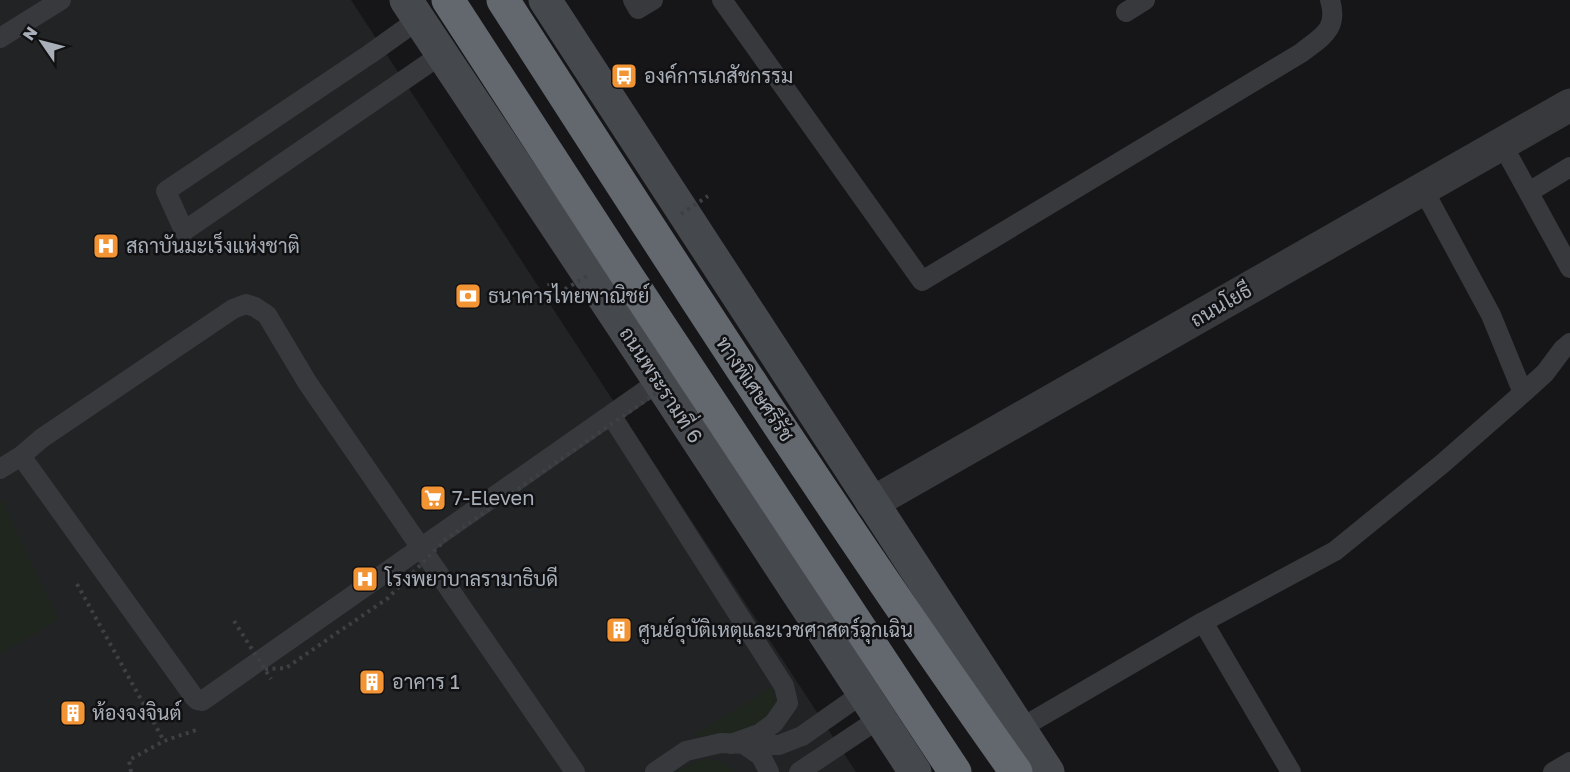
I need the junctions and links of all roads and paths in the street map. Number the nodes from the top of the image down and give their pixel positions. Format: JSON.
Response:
{"nodes":[{"id":1,"x":61,"y":0,"type":"edge"},
{"id":2,"x":448,"y":0,"type":"edge"},
{"id":3,"x":503,"y":0,"type":"edge"},
{"id":4,"x":545,"y":0,"type":"edge"},
{"id":5,"x":633,"y":0,"type":"edge"},
{"id":6,"x":653,"y":0,"type":"edge"},
{"id":7,"x":722,"y":0,"type":"edge"},
{"id":8,"x":1145,"y":0,"type":"edge"},
{"id":9,"x":1330,"y":0,"type":"edge"},
{"id":10,"x":413,"y":10,"type":"edge"},
{"id":11,"x":1126,"y":12,"type":"dead end"},
{"id":12,"x":0,"y":38,"type":"edge"},
{"id":13,"x":442,"y":54,"type":"junction"},
{"id":14,"x":1570,"y":105,"type":"edge"},
{"id":15,"x":1502,"y":144,"type":"junction"},
{"id":16,"x":1570,"y":167,"type":"edge"},
{"id":17,"x":1423,"y":189,"type":"junction"},
{"id":18,"x":1529,"y":192,"type":"junction"},
{"id":19,"x":1570,"y":268,"type":"edge"},
{"id":20,"x":549,"y":284,"type":"dead end"},
{"id":21,"x":552,"y":297,"type":"dead end"},
{"id":22,"x":1570,"y":343,"type":"edge"},
{"id":23,"x":663,"y":383,"type":"junction"},
{"id":24,"x":1522,"y":393,"type":"junction"},
{"id":25,"x":611,"y":415,"type":"junction"},
{"id":26,"x":21,"y":456,"type":"junction"},
{"id":27,"x":0,"y":469,"type":"edge"},
{"id":28,"x":872,"y":503,"type":"junction"},
{"id":29,"x":421,"y":548,"type":"junction"},
{"id":30,"x":73,"y":578,"type":"dead end"},
{"id":31,"x":234,"y":621,"type":"dead end"},
{"id":32,"x":1203,"y":622,"type":"junction"},
{"id":33,"x":265,"y":669,"type":"junction"},
{"id":34,"x":271,"y":679,"type":"dead end"},
{"id":35,"x":871,"y":706,"type":"junction"},
{"id":36,"x":1019,"y":729,"type":"junction"},
{"id":37,"x":164,"y":741,"type":"dead end"},
{"id":38,"x":738,"y":745,"type":"junction"},
{"id":39,"x":1570,"y":762,"type":"edge"},
{"id":40,"x":575,"y":772,"type":"edge"},
{"id":41,"x":655,"y":772,"type":"edge"},
{"id":42,"x":769,"y":772,"type":"edge"},
{"id":43,"x":799,"y":772,"type":"edge"},
{"id":44,"x":915,"y":772,"type":"edge"},
{"id":45,"x":955,"y":772,"type":"edge"},
{"id":46,"x":1016,"y":772,"type":"edge"},
{"id":47,"x":1048,"y":772,"type":"edge"},
{"id":48,"x":1291,"y":772,"type":"edge"},
{"id":49,"x":1553,"y":772,"type":"edge"}],
"edges":[{"from":1,"to":12,"type":"lane"},
{"from":2,"to":45,"type":"highway","bridge":true},
{"from":3,"to":46,"type":"highway","name":"ทางพิเศษศรีรัช","bridge":true},
{"from":4,"to":28,"type":"main road"},
{"from":5,"to":6,"type":"lane"},
{"from":7,"to":9,"type":"lane"},
{"from":8,"to":11,"type":"lane"},
{"from":10,"to":13,"type":"main road","name":"ถนนพระรามที่ 6"},
{"from":10,"to":13,"type":"lane"},
{"from":13,"to":23,"type":"main road","name":"ถนนพระรามที่ 6"},
{"from":14,"to":15,"type":"street","name":"ถนนโยธี"},
{"from":15,"to":17,"type":"street","name":"ถนนโยธี"},
{"from":15,"to":18,"type":"lane"},
{"from":16,"to":18,"type":"lane"},
{"from":17,"to":24,"type":"lane"},
{"from":17,"to":28,"type":"street","name":"ถนนโยธี"},
{"from":18,"to":19,"type":"lane"},
{"from":20,"to":21,"type":"path"},
{"from":22,"to":24,"type":"lane"},
{"from":23,"to":25,"type":"lane"},
{"from":23,"to":33,"type":"path","bridge":true},
{"from":23,"to":35,"type":"main road","name":"ถนนพระรามที่ 6"},
{"from":24,"to":32,"type":"lane"},
{"from":25,"to":29,"type":"lane"},
{"from":25,"to":38,"type":"lane"},
{"from":26,"to":27,"type":"lane"},
{"from":26,"to":29,"type":"lane"},
{"from":26,"to":29,"type":"lane"},
{"from":28,"to":36,"type":"main road"},
{"from":29,"to":40,"type":"lane"},
{"from":30,"to":37,"type":"path"},
{"from":31,"to":33,"type":"path","bridge":true},
{"from":32,"to":36,"type":"lane"},
{"from":32,"to":48,"type":"lane"},
{"from":33,"to":34,"type":"path","bridge":true},
{"from":35,"to":38,"type":"lane"},
{"from":35,"to":43,"type":"lane"},
{"from":35,"to":44,"type":"main road","name":"ถนนพระรามที่ 6"},
{"from":36,"to":47,"type":"main road"},
{"from":38,"to":41,"type":"lane"},
{"from":38,"to":42,"type":"lane"},
{"from":39,"to":49,"type":"lane"}]}
